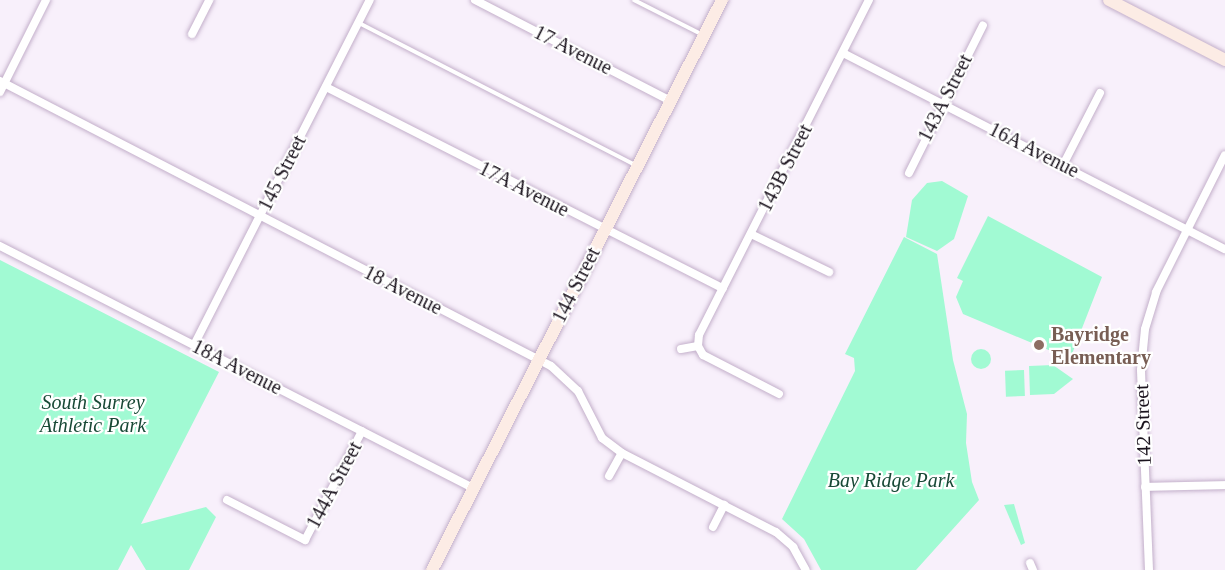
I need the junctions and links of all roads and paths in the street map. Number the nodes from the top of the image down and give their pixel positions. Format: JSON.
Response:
{"nodes":[{"id":1,"x":46,"y":0,"type":"edge"},
{"id":2,"x":209,"y":0,"type":"edge"},
{"id":3,"x":370,"y":0,"type":"edge"},
{"id":4,"x":475,"y":0,"type":"edge"},
{"id":5,"x":634,"y":0,"type":"edge"},
{"id":6,"x":722,"y":0,"type":"edge"},
{"id":7,"x":869,"y":0,"type":"edge"},
{"id":8,"x":1108,"y":0,"type":"edge"},
{"id":9,"x":359,"y":22,"type":"junction"},
{"id":10,"x":983,"y":25,"type":"dead end"},
{"id":11,"x":192,"y":34,"type":"dead end"},
{"id":12,"x":704,"y":36,"type":"junction"},
{"id":13,"x":843,"y":52,"type":"junction"},
{"id":14,"x":1225,"y":60,"type":"edge"},
{"id":15,"x":2,"y":82,"type":"edge"},
{"id":16,"x":326,"y":87,"type":"junction"},
{"id":17,"x":0,"y":92,"type":"edge"},
{"id":18,"x":1100,"y":93,"type":"dead end"},
{"id":19,"x":671,"y":100,"type":"junction"},
{"id":20,"x":942,"y":104,"type":"junction"},
{"id":21,"x":1225,"y":155,"type":"edge"},
{"id":22,"x":1063,"y":165,"type":"junction"},
{"id":23,"x":638,"y":166,"type":"junction"},
{"id":24,"x":909,"y":172,"type":"dead end"},
{"id":25,"x":260,"y":216,"type":"junction"},
{"id":26,"x":605,"y":229,"type":"junction"},
{"id":27,"x":1187,"y":229,"type":"junction"},
{"id":28,"x":751,"y":234,"type":"junction"},
{"id":29,"x":0,"y":246,"type":"edge"},
{"id":30,"x":1225,"y":249,"type":"edge"},
{"id":31,"x":829,"y":272,"type":"dead end"},
{"id":32,"x":723,"y":288,"type":"junction"},
{"id":33,"x":194,"y":345,"type":"junction"},
{"id":34,"x":698,"y":346,"type":"junction"},
{"id":35,"x":681,"y":349,"type":"dead end"},
{"id":36,"x":538,"y":359,"type":"junction"},
{"id":37,"x":779,"y":394,"type":"dead end"},
{"id":38,"x":362,"y":431,"type":"junction"},
{"id":39,"x":622,"y":453,"type":"junction"},
{"id":40,"x":609,"y":476,"type":"dead end"},
{"id":41,"x":1225,"y":484,"type":"edge"},
{"id":42,"x":1145,"y":487,"type":"junction"},
{"id":43,"x":473,"y":488,"type":"junction"},
{"id":44,"x":227,"y":500,"type":"dead end"},
{"id":45,"x":724,"y":505,"type":"junction"},
{"id":46,"x":713,"y":527,"type":"dead end"},
{"id":47,"x":432,"y":570,"type":"edge"},
{"id":48,"x":806,"y":570,"type":"edge"},
{"id":49,"x":1149,"y":570,"type":"edge"}],
"edges":[{"from":1,"to":15,"type":"street"},
{"from":2,"to":11,"type":"street"},
{"from":3,"to":9,"type":"street","name":"145 Street"},
{"from":4,"to":19,"type":"street","name":"17 Avenue"},
{"from":5,"to":12,"type":"lane"},
{"from":6,"to":12,"type":"street","name":"144 Street"},
{"from":7,"to":13,"type":"street","name":"143B Street"},
{"from":8,"to":14,"type":"street"},
{"from":9,"to":16,"type":"street","name":"145 Street"},
{"from":9,"to":23,"type":"lane"},
{"from":10,"to":20,"type":"street","name":"143A Street"},
{"from":12,"to":19,"type":"street","name":"144 Street"},
{"from":13,"to":20,"type":"street","name":"16A Avenue"},
{"from":13,"to":28,"type":"street","name":"143B Street"},
{"from":15,"to":17,"type":"street"},
{"from":15,"to":25,"type":"street","name":"18 Avenue"},
{"from":16,"to":25,"type":"street","name":"145 Street"},
{"from":16,"to":26,"type":"street","name":"17A Avenue"},
{"from":18,"to":22,"type":"street"},
{"from":19,"to":23,"type":"street","name":"144 Street"},
{"from":20,"to":22,"type":"street","name":"16A Avenue"},
{"from":20,"to":24,"type":"street","name":"143A Street"},
{"from":21,"to":27,"type":"street","name":"142 Street"},
{"from":22,"to":27,"type":"street","name":"16A Avenue"},
{"from":23,"to":26,"type":"street","name":"144 Street"},
{"from":25,"to":33,"type":"street","name":"145 Street"},
{"from":25,"to":36,"type":"street","name":"18 Avenue"},
{"from":26,"to":32,"type":"street","name":"17A Avenue"},
{"from":26,"to":36,"type":"street","name":"144 Street"},
{"from":27,"to":30,"type":"street","name":"16A Avenue"},
{"from":27,"to":42,"type":"street","name":"142 Street"},
{"from":28,"to":31,"type":"street"},
{"from":28,"to":32,"type":"street","name":"143B Street"},
{"from":29,"to":33,"type":"street","name":"18A Avenue"},
{"from":32,"to":34,"type":"street","name":"143B Street"},
{"from":33,"to":38,"type":"street","name":"18A Avenue"},
{"from":34,"to":35,"type":"street"},
{"from":34,"to":37,"type":"street"},
{"from":36,"to":39,"type":"street","name":"18 Avenue"},
{"from":36,"to":43,"type":"street","name":"144 Street"},
{"from":38,"to":43,"type":"street","name":"18A Avenue"},
{"from":38,"to":44,"type":"street","name":"144A Street"},
{"from":39,"to":40,"type":"street"},
{"from":39,"to":45,"type":"street","name":"18 Avenue"},
{"from":41,"to":42,"type":"street"},
{"from":42,"to":49,"type":"street","name":"142 Street"},
{"from":43,"to":47,"type":"street","name":"144 Street"},
{"from":45,"to":46,"type":"street"},
{"from":45,"to":48,"type":"street","name":"18 Avenue"}]}
